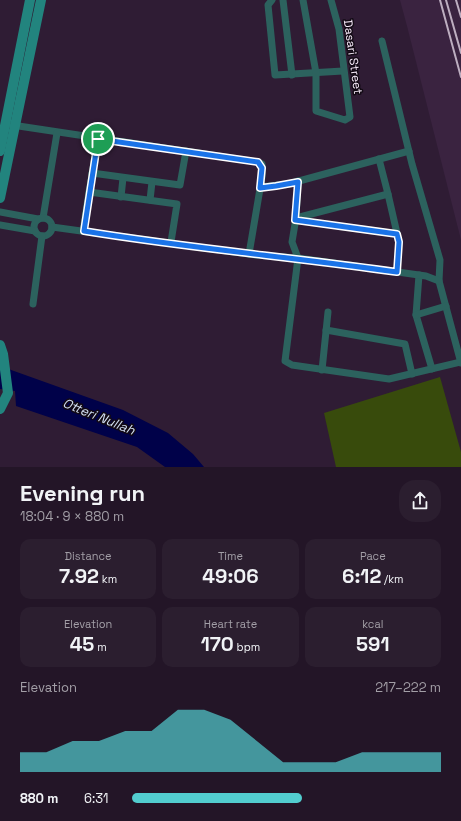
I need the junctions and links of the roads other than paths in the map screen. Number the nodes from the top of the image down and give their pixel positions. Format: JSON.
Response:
{"nodes":[{"id":1,"x":30,"y":0,"type":"edge"},
{"id":2,"x":41,"y":0,"type":"edge"},
{"id":3,"x":283,"y":0,"type":"edge"},
{"id":4,"x":303,"y":0,"type":"edge"},
{"id":5,"x":332,"y":0,"type":"edge"},
{"id":6,"x":270,"y":2,"type":"edge"},
{"id":7,"x":382,"y":41,"type":"dead end"},
{"id":8,"x":343,"y":71,"type":"junction"},
{"id":9,"x":316,"y":73,"type":"junction"},
{"id":10,"x":292,"y":75,"type":"junction"},
{"id":11,"x":10,"y":125,"type":"junction"},
{"id":12,"x":57,"y":133,"type":"junction"},
{"id":13,"x":98,"y":139,"type":"junction"},
{"id":14,"x":0,"y":151,"type":"edge"},
{"id":15,"x":186,"y":151,"type":"junction"},
{"id":16,"x":409,"y":151,"type":"junction"},
{"id":17,"x":380,"y":159,"type":"junction"},
{"id":18,"x":92,"y":173,"type":"junction"},
{"id":19,"x":123,"y":178,"type":"junction"},
{"id":20,"x":152,"y":182,"type":"junction"},
{"id":21,"x":298,"y":182,"type":"junction"},
{"id":22,"x":260,"y":188,"type":"junction"},
{"id":23,"x":90,"y":192,"type":"junction"},
{"id":24,"x":388,"y":194,"type":"junction"},
{"id":25,"x":121,"y":197,"type":"junction"},
{"id":26,"x":0,"y":198,"type":"edge"},
{"id":27,"x":150,"y":200,"type":"junction"},
{"id":28,"x":0,"y":212,"type":"edge"},
{"id":29,"x":40,"y":218,"type":"junction"},
{"id":30,"x":296,"y":219,"type":"junction"},
{"id":31,"x":0,"y":225,"type":"edge"},
{"id":32,"x":52,"y":227,"type":"junction"},
{"id":33,"x":35,"y":231,"type":"junction"},
{"id":34,"x":84,"y":231,"type":"junction"},
{"id":35,"x":397,"y":234,"type":"junction"},
{"id":36,"x":42,"y":236,"type":"junction"},
{"id":37,"x":171,"y":242,"type":"junction"},
{"id":38,"x":250,"y":254,"type":"junction"},
{"id":39,"x":298,"y":258,"type":"junction"},
{"id":40,"x":397,"y":272,"type":"junction"},
{"id":41,"x":419,"y":275,"type":"junction"},
{"id":42,"x":439,"y":281,"type":"junction"},
{"id":43,"x":33,"y":304,"type":"dead end"},
{"id":44,"x":446,"y":306,"type":"junction"},
{"id":45,"x":328,"y":312,"type":"dead end"},
{"id":46,"x":416,"y":315,"type":"junction"},
{"id":47,"x":326,"y":330,"type":"junction"},
{"id":48,"x":2,"y":350,"type":"edge"},
{"id":49,"x":461,"y":362,"type":"edge"},
{"id":50,"x":432,"y":369,"type":"junction"},
{"id":51,"x":322,"y":370,"type":"junction"},
{"id":52,"x":412,"y":374,"type":"junction"},
{"id":53,"x":0,"y":409,"type":"edge"}],
"edges":[{"from":1,"to":11,"type":"main road"},
{"from":2,"to":11,"type":"main road"},
{"from":3,"to":10,"type":"street"},
{"from":4,"to":9,"type":"street"},
{"from":5,"to":8,"type":"street","name":"Dasari Street"},
{"from":6,"to":10,"type":"street"},
{"from":7,"to":16,"type":"street"},
{"from":8,"to":9,"type":"street"},
{"from":8,"to":9,"type":"street","name":"Dasari Street"},
{"from":9,"to":10,"type":"street"},
{"from":11,"to":12,"type":"street"},
{"from":11,"to":14,"type":"main road"},
{"from":11,"to":26,"type":"main road"},
{"from":12,"to":13,"type":"street"},
{"from":12,"to":29,"type":"street"},
{"from":13,"to":15,"type":"street"},
{"from":13,"to":18,"type":"street"},
{"from":15,"to":20,"type":"street"},
{"from":15,"to":22,"type":"street"},
{"from":16,"to":17,"type":"street"},
{"from":16,"to":42,"type":"street"},
{"from":17,"to":21,"type":"street"},
{"from":17,"to":24,"type":"street"},
{"from":18,"to":19,"type":"street"},
{"from":18,"to":23,"type":"street"},
{"from":19,"to":20,"type":"street"},
{"from":19,"to":25,"type":"street"},
{"from":20,"to":27,"type":"street"},
{"from":21,"to":22,"type":"street"},
{"from":21,"to":30,"type":"street"},
{"from":22,"to":38,"type":"street"},
{"from":23,"to":25,"type":"street"},
{"from":23,"to":34,"type":"street"},
{"from":24,"to":30,"type":"street"},
{"from":24,"to":35,"type":"street"},
{"from":25,"to":27,"type":"street"},
{"from":27,"to":37,"type":"street"},
{"from":28,"to":29,"type":"street"},
{"from":29,"to":32,"type":"street"},
{"from":29,"to":33,"type":"street"},
{"from":30,"to":35,"type":"street"},
{"from":30,"to":39,"type":"street"},
{"from":31,"to":33,"type":"street"},
{"from":32,"to":34,"type":"street"},
{"from":32,"to":36,"type":"street"},
{"from":33,"to":36,"type":"street"},
{"from":34,"to":37,"type":"street"},
{"from":35,"to":40,"type":"street"},
{"from":36,"to":43,"type":"street"},
{"from":37,"to":38,"type":"street"},
{"from":38,"to":39,"type":"street"},
{"from":39,"to":40,"type":"street"},
{"from":39,"to":51,"type":"street"},
{"from":40,"to":41,"type":"street"},
{"from":41,"to":42,"type":"street"},
{"from":41,"to":46,"type":"street"},
{"from":42,"to":44,"type":"street"},
{"from":44,"to":46,"type":"street"},
{"from":44,"to":49,"type":"street"},
{"from":45,"to":47,"type":"street"},
{"from":46,"to":50,"type":"street"},
{"from":47,"to":51,"type":"street"},
{"from":47,"to":52,"type":"street"},
{"from":48,"to":53,"type":"main road"},
{"from":49,"to":50,"type":"street"},
{"from":50,"to":52,"type":"street"},
{"from":51,"to":52,"type":"street"}]}
